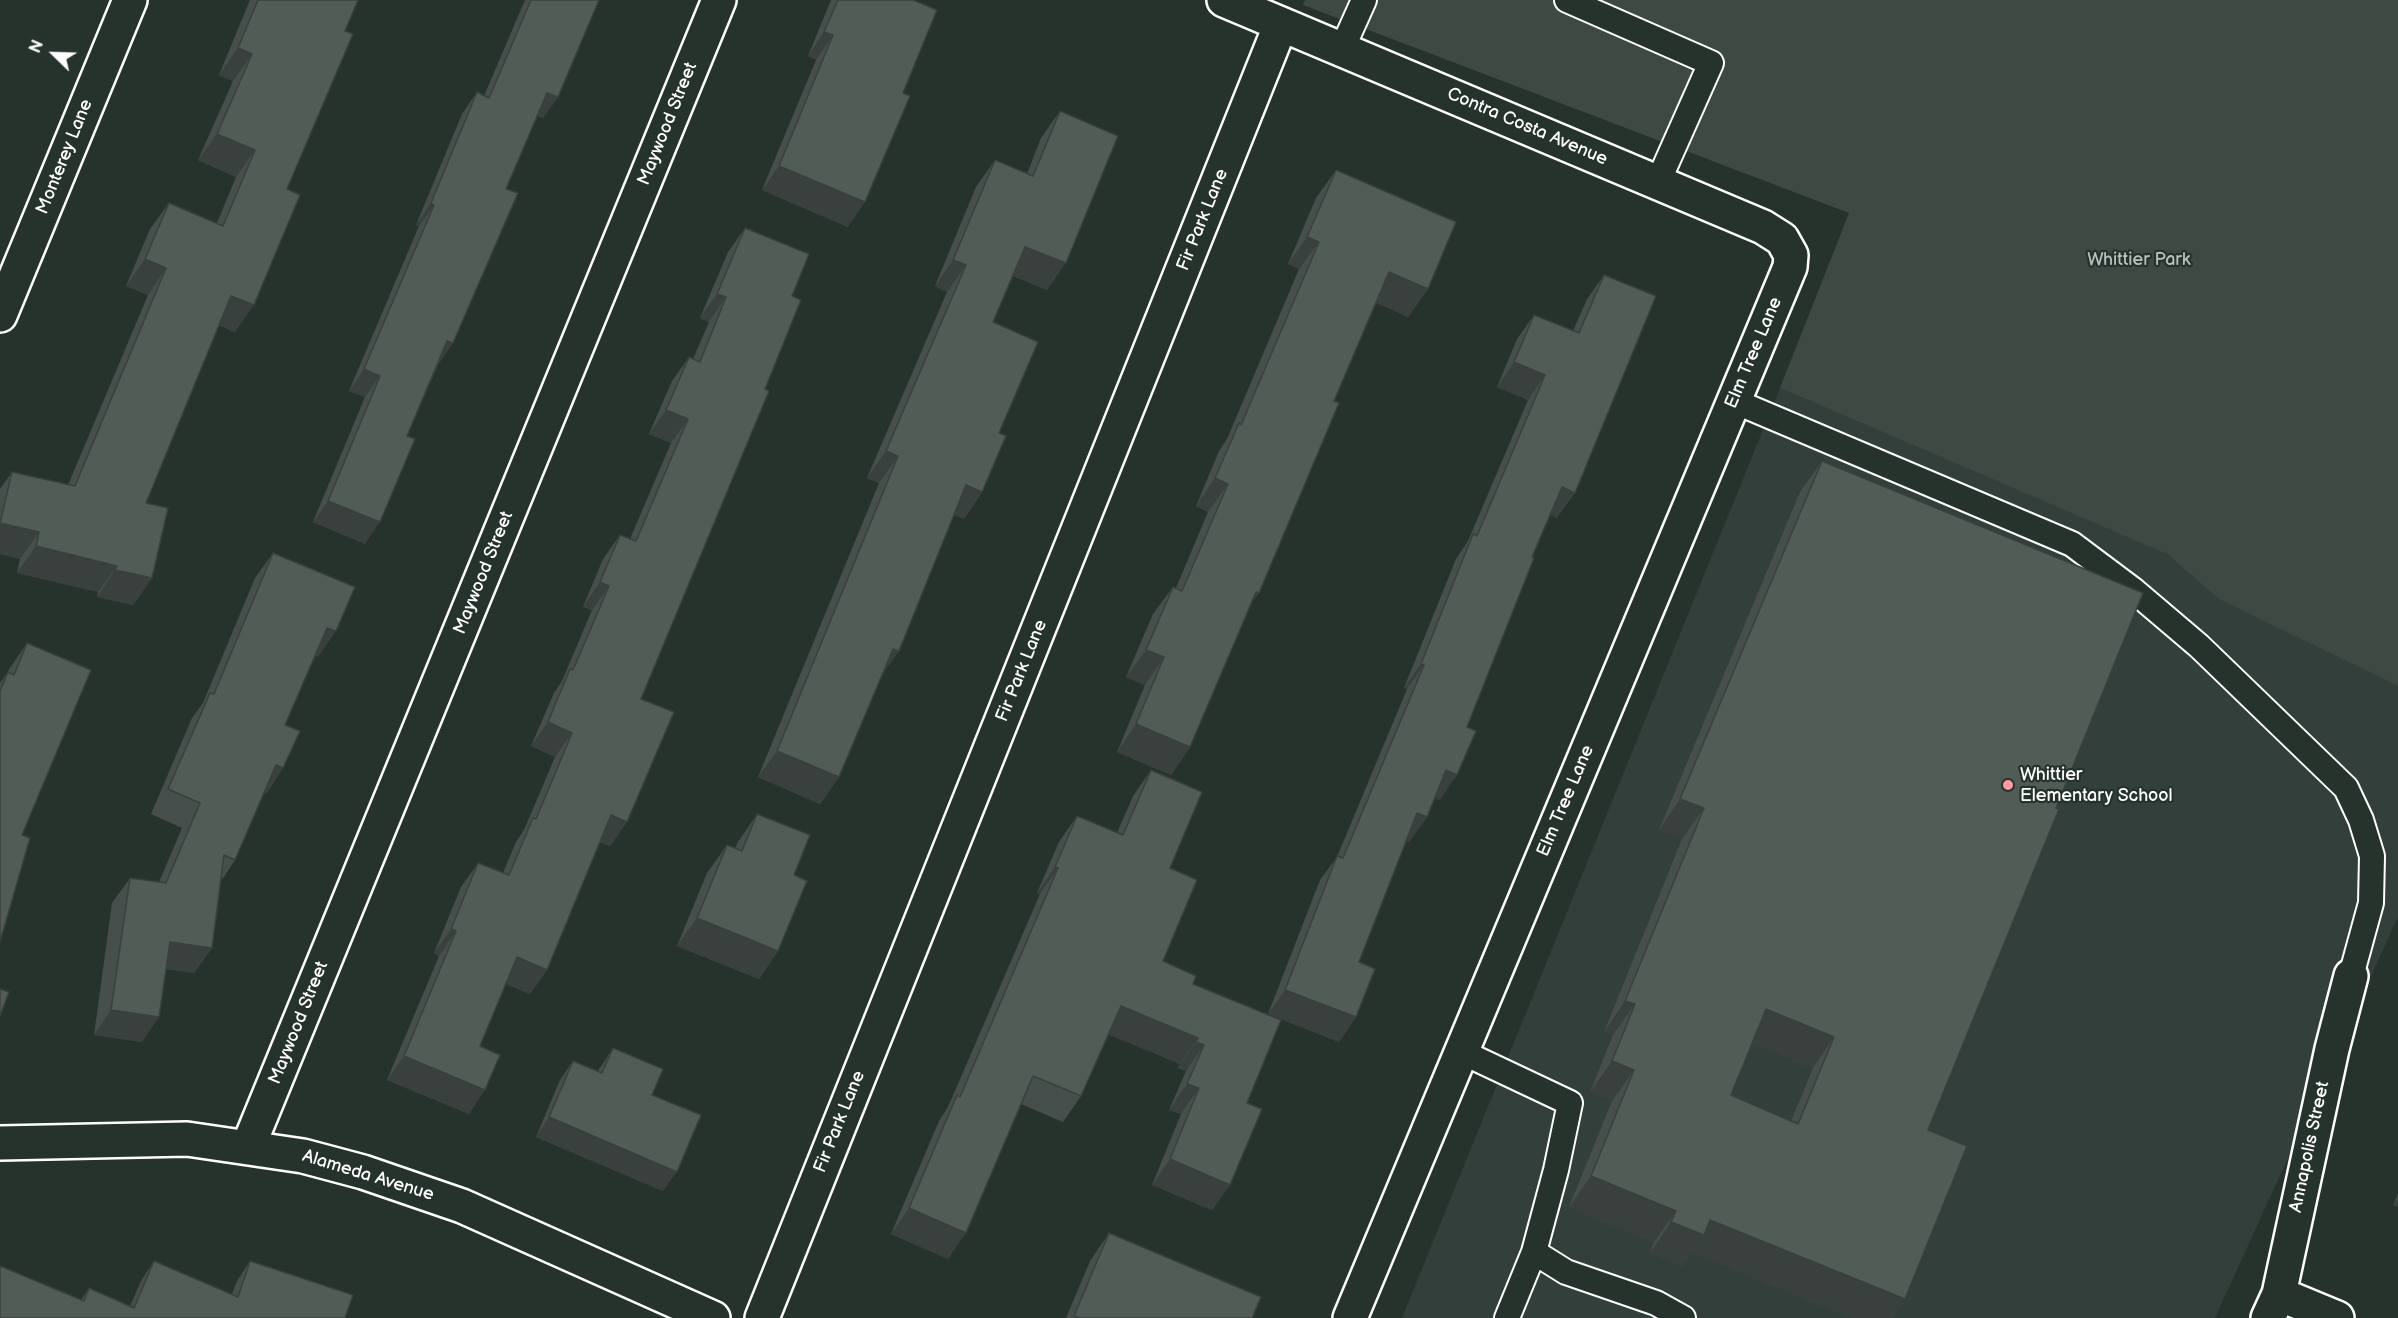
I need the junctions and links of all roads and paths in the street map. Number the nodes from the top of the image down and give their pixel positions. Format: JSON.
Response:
{"nodes":[{"id":1,"x":130,"y":0,"type":"edge"},
{"id":2,"x":719,"y":0,"type":"edge"},
{"id":3,"x":1224,"y":0,"type":"edge"},
{"id":4,"x":1364,"y":0,"type":"edge"},
{"id":5,"x":1567,"y":0,"type":"edge"},
{"id":6,"x":1281,"y":24,"type":"junction"},
{"id":7,"x":1342,"y":49,"type":"junction"},
{"id":8,"x":1658,"y":183,"type":"junction"},
{"id":9,"x":1782,"y":285,"type":"joint"},
{"id":10,"x":0,"y":315,"type":"edge"},
{"id":11,"x":1734,"y":401,"type":"junction"},
{"id":12,"x":2351,"y":976,"type":"joint"},
{"id":13,"x":1462,"y":1052,"type":"junction"},
{"id":14,"x":0,"y":1143,"type":"edge"},
{"id":15,"x":248,"y":1147,"type":"junction"},
{"id":16,"x":1534,"y":1252,"type":"junction"},
{"id":17,"x":2273,"y":1306,"type":"edge"},
{"id":18,"x":1653,"y":1311,"type":"edge"},
{"id":19,"x":713,"y":1318,"type":"edge"},
{"id":20,"x":762,"y":1318,"type":"edge"},
{"id":21,"x":1350,"y":1318,"type":"edge"},
{"id":22,"x":1507,"y":1318,"type":"edge"},
{"id":23,"x":1683,"y":1318,"type":"edge"},
{"id":24,"x":2337,"y":1318,"type":"edge"}],
"edges":[{"from":1,"to":10,"type":"street","name":"Monterey Lane"},
{"from":2,"to":15,"type":"street","name":"Maywood Street"},
{"from":3,"to":6,"type":"street","name":"Contra Costa Avenue"},
{"from":4,"to":7,"type":"lane"},
{"from":5,"to":8,"type":"lane"},
{"from":6,"to":7,"type":"street","name":"Contra Costa Avenue"},
{"from":6,"to":20,"type":"street","name":"Fir Park Lane"},
{"from":7,"to":8,"type":"street","name":"Contra Costa Avenue"},
{"from":8,"to":9,"type":"street","name":"Contra Costa Avenue"},
{"from":9,"to":11,"type":"street","name":"Elm Tree Lane"},
{"from":11,"to":12,"type":"lane"},
{"from":11,"to":13,"type":"street","name":"Elm Tree Lane"},
{"from":12,"to":17,"type":"street","name":"Annapolis Street"},
{"from":13,"to":16,"type":"lane"},
{"from":13,"to":21,"type":"street","name":"Elm Tree Lane"},
{"from":14,"to":15,"type":"street","name":"Alameda Avenue"},
{"from":15,"to":19,"type":"street","name":"Alameda Avenue"},
{"from":16,"to":18,"type":"lane"},
{"from":16,"to":22,"type":"lane"},
{"from":17,"to":24,"type":"street"},
{"from":18,"to":23,"type":"lane"}]}
